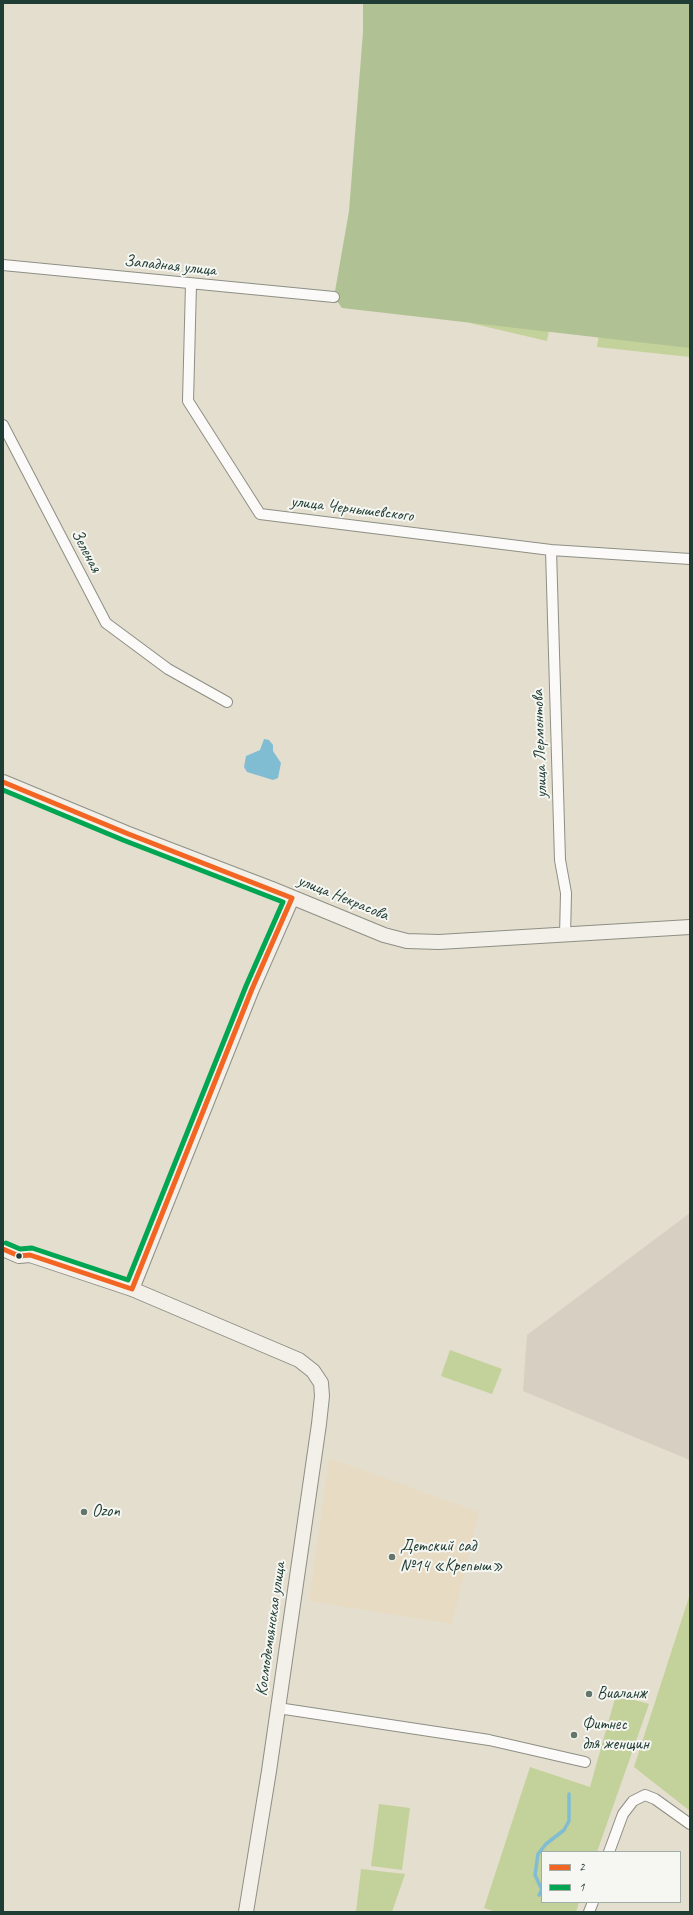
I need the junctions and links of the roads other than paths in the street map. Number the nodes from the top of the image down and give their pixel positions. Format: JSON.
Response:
{"nodes":[{"id":1,"x":3,"y":264,"type":"edge"},
{"id":2,"x":191,"y":284,"type":"junction"},
{"id":3,"x":334,"y":297,"type":"dead end"},
{"id":4,"x":3,"y":425,"type":"edge"},
{"id":5,"x":551,"y":550,"type":"junction"},
{"id":6,"x":690,"y":560,"type":"edge"},
{"id":7,"x":227,"y":702,"type":"dead end"},
{"id":8,"x":3,"y":782,"type":"edge"},
{"id":9,"x":292,"y":898,"type":"junction"},
{"id":10,"x":690,"y":927,"type":"edge"},
{"id":11,"x":565,"y":936,"type":"junction"},
{"id":12,"x":3,"y":1250,"type":"edge"},
{"id":13,"x":132,"y":1288,"type":"junction"},
{"id":14,"x":278,"y":1708,"type":"junction"},
{"id":15,"x":584,"y":1762,"type":"dead end"},
{"id":16,"x":690,"y":1824,"type":"edge"},
{"id":17,"x":609,"y":1851,"type":"edge"},
{"id":18,"x":246,"y":1912,"type":"edge"}],
"edges":[{"from":1,"to":2,"type":"street","name":"Западная улица"},
{"from":2,"to":3,"type":"street","name":"Западная улица"},
{"from":2,"to":5,"type":"street","name":"улица Чернышевского"},
{"from":4,"to":7,"type":"street","name":"Зеленая"},
{"from":5,"to":6,"type":"street","name":"улица Чернышевского"},
{"from":5,"to":11,"type":"street","name":"улица Лермонтова"},
{"from":8,"to":9,"type":"street","name":"улица Некрасова"},
{"from":9,"to":11,"type":"street","name":"улица Некрасова"},
{"from":9,"to":13,"type":"street"},
{"from":10,"to":11,"type":"street","name":"улица Некрасова"},
{"from":12,"to":13,"type":"street","name":"Космодемьянская улица"},
{"from":13,"to":14,"type":"street","name":"Космодемьянская улица"},
{"from":14,"to":15,"type":"street"},
{"from":14,"to":18,"type":"street","name":"Космодемьянская улица"},
{"from":16,"to":17,"type":"street"}]}
